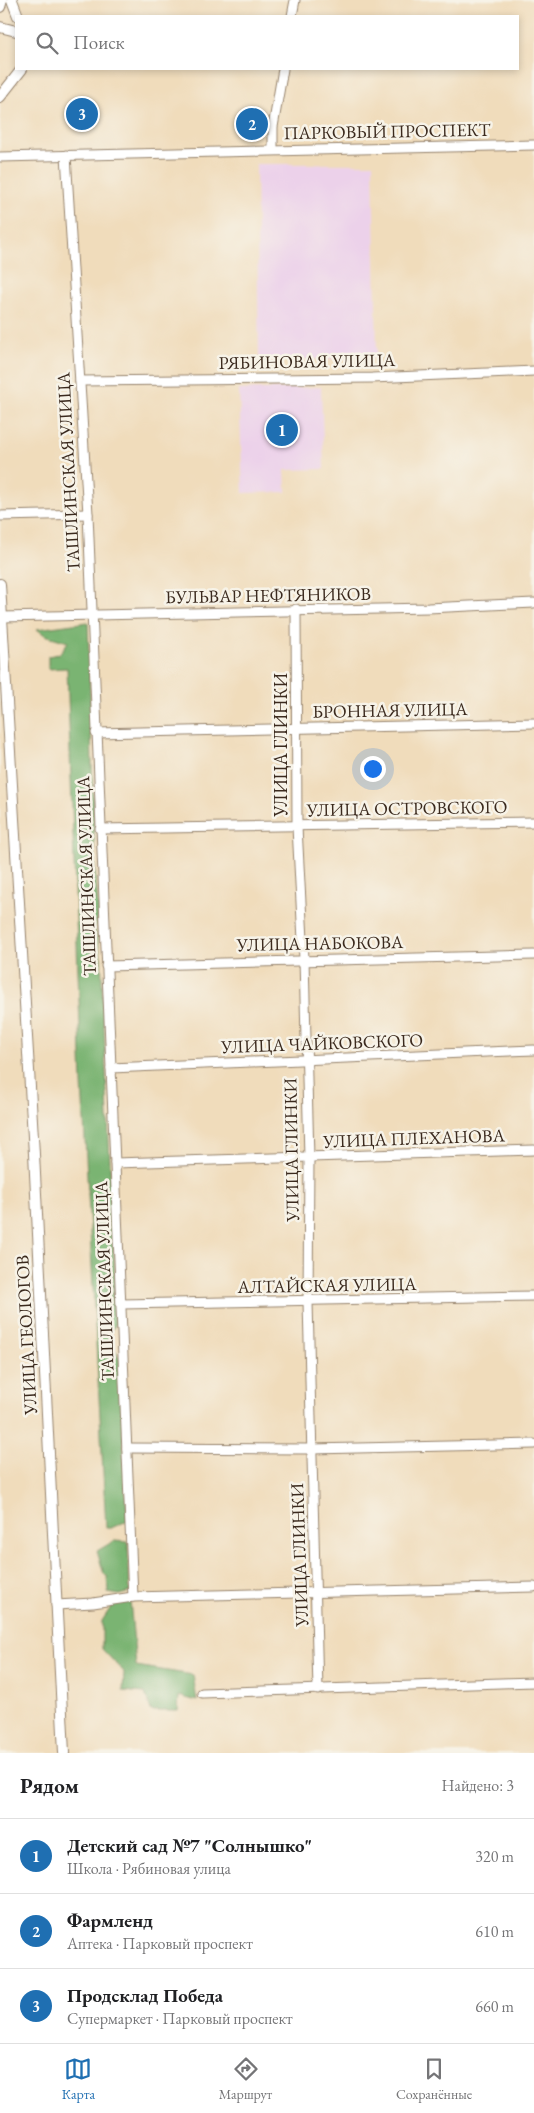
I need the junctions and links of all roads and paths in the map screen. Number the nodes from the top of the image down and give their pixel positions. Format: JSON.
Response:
{"nodes":[{"id":1,"x":2,"y":0,"type":"edge"},
{"id":2,"x":12,"y":0,"type":"edge"},
{"id":3,"x":294,"y":0,"type":"edge"},
{"id":4,"x":0,"y":7,"type":"edge"},
{"id":5,"x":18,"y":15,"type":"edge"},
{"id":6,"x":292,"y":15,"type":"edge"},
{"id":7,"x":0,"y":27,"type":"edge"},
{"id":8,"x":15,"y":32,"type":"edge"},
{"id":9,"x":21,"y":70,"type":"edge"},
{"id":10,"x":283,"y":70,"type":"edge"},
{"id":11,"x":15,"y":78,"type":"junction"},
{"id":12,"x":0,"y":83,"type":"edge"},
{"id":13,"x":0,"y":97,"type":"edge"},
{"id":14,"x":534,"y":145,"type":"edge"},
{"id":15,"x":273,"y":150,"type":"junction"},
{"id":16,"x":66,"y":155,"type":"junction"},
{"id":17,"x":0,"y":157,"type":"edge"},
{"id":18,"x":534,"y":370,"type":"edge"},
{"id":19,"x":80,"y":381,"type":"junction"},
{"id":20,"x":88,"y":514,"type":"junction"},
{"id":21,"x":0,"y":516,"type":"edge"},
{"id":22,"x":0,"y":584,"type":"edge"},
{"id":23,"x":534,"y":603,"type":"edge"},
{"id":24,"x":296,"y":609,"type":"junction"},
{"id":25,"x":91,"y":616,"type":"junction"},
{"id":26,"x":2,"y":617,"type":"junction"},
{"id":27,"x":534,"y":723,"type":"edge"},
{"id":28,"x":295,"y":729,"type":"junction"},
{"id":29,"x":96,"y":733,"type":"junction"},
{"id":30,"x":534,"y":822,"type":"edge"},
{"id":31,"x":297,"y":826,"type":"junction"},
{"id":32,"x":100,"y":829,"type":"junction"},
{"id":33,"x":534,"y":955,"type":"edge"},
{"id":34,"x":304,"y":960,"type":"junction"},
{"id":35,"x":106,"y":966,"type":"junction"},
{"id":36,"x":534,"y":1050,"type":"edge"},
{"id":37,"x":306,"y":1061,"type":"junction"},
{"id":38,"x":111,"y":1068,"type":"junction"},
{"id":39,"x":534,"y":1150,"type":"edge"},
{"id":40,"x":309,"y":1158,"type":"junction"},
{"id":41,"x":115,"y":1163,"type":"junction"},
{"id":42,"x":534,"y":1296,"type":"edge"},
{"id":43,"x":308,"y":1302,"type":"junction"},
{"id":44,"x":122,"y":1304,"type":"junction"},
{"id":45,"x":534,"y":1444,"type":"edge"},
{"id":46,"x":127,"y":1448,"type":"junction"},
{"id":47,"x":312,"y":1449,"type":"junction"},
{"id":48,"x":534,"y":1587,"type":"edge"},
{"id":49,"x":316,"y":1591,"type":"junction"},
{"id":50,"x":133,"y":1597,"type":"junction"},
{"id":51,"x":56,"y":1605,"type":"junction"},
{"id":52,"x":534,"y":1682,"type":"edge"},
{"id":53,"x":318,"y":1690,"type":"junction"},
{"id":54,"x":202,"y":1693,"type":"dead end"},
{"id":55,"x":64,"y":1753,"type":"edge"}],
"edges":[{"from":1,"to":4,"type":"main road"},
{"from":2,"to":5,"type":"main road"},
{"from":3,"to":6,"type":"street"},
{"from":7,"to":8,"type":"main road"},
{"from":9,"to":11,"type":"main road"},
{"from":10,"to":15,"type":"street"},
{"from":11,"to":12,"type":"main road"},
{"from":11,"to":13,"type":"main road"},
{"from":14,"to":15,"type":"street","name":"ПАРКОВЫЙ ПРОСПЕКТ"},
{"from":15,"to":16,"type":"street","name":"ПАРКОВЫЙ ПРОСПЕКТ"},
{"from":16,"to":17,"type":"street","name":"ПАРКОВЫЙ ПРОСПЕКТ"},
{"from":16,"to":19,"type":"street","name":"ТАШЛИНСКАЯ УЛИЦА"},
{"from":18,"to":19,"type":"street","name":"РЯБИНОВАЯ УЛИЦА"},
{"from":19,"to":20,"type":"street","name":"ТАШЛИНСКАЯ УЛИЦА"},
{"from":20,"to":21,"type":"street"},
{"from":20,"to":25,"type":"street","name":"ТАШЛИНСКАЯ УЛИЦА"},
{"from":22,"to":26,"type":"main road","name":"УЛИЦА ГЕОЛОГОВ"},
{"from":23,"to":24,"type":"street","name":"БУЛЬВАР НЕФТЯНИКОВ"},
{"from":24,"to":25,"type":"street","name":"БУЛЬВАР НЕФТЯНИКОВ"},
{"from":24,"to":28,"type":"street","name":"УЛИЦА ГЛИНКИ"},
{"from":25,"to":26,"type":"street","name":"БУЛЬВАР НЕФТЯНИКОВ"},
{"from":25,"to":29,"type":"street","name":"ТАШЛИНСКАЯ УЛИЦА"},
{"from":26,"to":51,"type":"main road","name":"УЛИЦА ГЕОЛОГОВ"},
{"from":27,"to":28,"type":"street","name":"БРОННАЯ УЛИЦА"},
{"from":28,"to":29,"type":"street","name":"БРОННАЯ УЛИЦА"},
{"from":28,"to":31,"type":"street","name":"УЛИЦА ГЛИНКИ"},
{"from":29,"to":32,"type":"street","name":"ТАШЛИНСКАЯ УЛИЦА"},
{"from":30,"to":31,"type":"street","name":"УЛИЦА ОСТРОВСКОГО"},
{"from":31,"to":32,"type":"street","name":"УЛИЦА ОСТРОВСКОГО"},
{"from":31,"to":34,"type":"street","name":"УЛИЦА ГЛИНКИ"},
{"from":32,"to":35,"type":"street","name":"ТАШЛИНСКАЯ УЛИЦА"},
{"from":33,"to":34,"type":"street","name":"УЛИЦА НАБОКОВА"},
{"from":34,"to":35,"type":"street","name":"УЛИЦА НАБОКОВА"},
{"from":34,"to":37,"type":"street","name":"УЛИЦА ГЛИНКИ"},
{"from":35,"to":38,"type":"street","name":"ТАШЛИНСКАЯ УЛИЦА"},
{"from":36,"to":37,"type":"street","name":"УЛИЦА ЧАЙКОВСКОГО"},
{"from":37,"to":38,"type":"street","name":"УЛИЦА ЧАЙКОВСКОГО"},
{"from":37,"to":40,"type":"street","name":"УЛИЦА ГЛИНКИ"},
{"from":38,"to":41,"type":"street","name":"ТАШЛИНСКАЯ УЛИЦА"},
{"from":39,"to":40,"type":"street","name":"УЛИЦА ПЛЕХАНОВА"},
{"from":40,"to":41,"type":"street","name":"УЛИЦА ПЛЕХАНОВА"},
{"from":40,"to":43,"type":"street","name":"УЛИЦА ГЛИНКИ"},
{"from":41,"to":44,"type":"street","name":"ТАШЛИНСКАЯ УЛИЦА"},
{"from":42,"to":43,"type":"street","name":"АЛТАЙСКАЯ УЛИЦА"},
{"from":43,"to":44,"type":"street","name":"АЛТАЙСКАЯ УЛИЦА"},
{"from":43,"to":47,"type":"street","name":"УЛИЦА ГЛИНКИ"},
{"from":44,"to":46,"type":"street","name":"ТАШЛИНСКАЯ УЛИЦА"},
{"from":45,"to":47,"type":"street"},
{"from":46,"to":47,"type":"street"},
{"from":46,"to":50,"type":"street","name":"ТАШЛИНСКАЯ УЛИЦА"},
{"from":47,"to":49,"type":"street","name":"УЛИЦА ГЛИНКИ"},
{"from":48,"to":49,"type":"street"},
{"from":49,"to":50,"type":"street"},
{"from":49,"to":53,"type":"street","name":"УЛИЦА ГЛИНКИ"},
{"from":50,"to":51,"type":"street"},
{"from":51,"to":55,"type":"main road","name":"УЛИЦА ГЕОЛОГОВ"},
{"from":52,"to":53,"type":"street"},
{"from":53,"to":54,"type":"street"}]}
